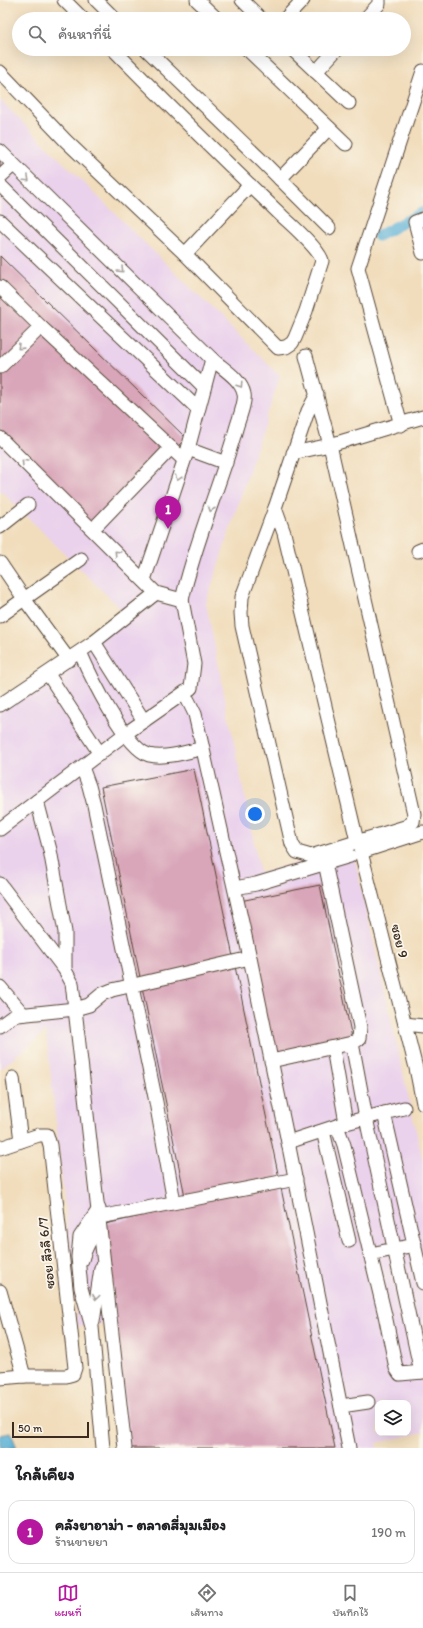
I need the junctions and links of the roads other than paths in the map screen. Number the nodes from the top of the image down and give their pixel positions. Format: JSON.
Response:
{"nodes":[{"id":1,"x":64,"y":0,"type":"edge"},
{"id":2,"x":96,"y":0,"type":"edge"},
{"id":3,"x":197,"y":0,"type":"edge"},
{"id":4,"x":242,"y":0,"type":"edge"},
{"id":5,"x":304,"y":0,"type":"edge"},
{"id":6,"x":379,"y":0,"type":"edge"},
{"id":7,"x":76,"y":12,"type":"edge"},
{"id":8,"x":108,"y":12,"type":"edge"},
{"id":9,"x":209,"y":12,"type":"edge"},
{"id":10,"x":254,"y":12,"type":"edge"},
{"id":11,"x":292,"y":12,"type":"edge"},
{"id":12,"x":372,"y":12,"type":"edge"},
{"id":13,"x":120,"y":56,"type":"edge"},
{"id":14,"x":153,"y":56,"type":"edge"},
{"id":15,"x":254,"y":56,"type":"edge"},
{"id":16,"x":299,"y":56,"type":"edge"},
{"id":17,"x":331,"y":56,"type":"edge"},
{"id":18,"x":423,"y":71,"type":"edge"},
{"id":19,"x":0,"y":72,"type":"edge"},
{"id":20,"x":316,"y":72,"type":"junction"},
{"id":21,"x":419,"y":97,"type":"edge"},
{"id":22,"x":349,"y":103,"type":"dead end"},
{"id":23,"x":329,"y":128,"type":"junction"},
{"id":24,"x":346,"y":144,"type":"dead end"},
{"id":25,"x":0,"y":151,"type":"edge"},
{"id":26,"x":13,"y":165,"type":"junction"},
{"id":27,"x":0,"y":177,"type":"edge"},
{"id":28,"x":280,"y":179,"type":"junction"},
{"id":29,"x":0,"y":185,"type":"edge"},
{"id":30,"x":250,"y":185,"type":"junction"},
{"id":31,"x":423,"y":219,"type":"edge"},
{"id":32,"x":0,"y":221,"type":"edge"},
{"id":33,"x":329,"y":228,"type":"dead end"},
{"id":34,"x":423,"y":253,"type":"edge"},
{"id":35,"x":185,"y":254,"type":"junction"},
{"id":36,"x":0,"y":287,"type":"edge"},
{"id":37,"x":41,"y":327,"type":"junction"},
{"id":38,"x":306,"y":356,"type":"dead end"},
{"id":39,"x":212,"y":359,"type":"junction"},
{"id":40,"x":0,"y":367,"type":"edge"},
{"id":41,"x":204,"y":387,"type":"junction"},
{"id":42,"x":317,"y":394,"type":"junction"},
{"id":43,"x":198,"y":409,"type":"junction"},
{"id":44,"x":423,"y":417,"type":"edge"},
{"id":45,"x":400,"y":425,"type":"junction"},
{"id":46,"x":0,"y":438,"type":"edge"},
{"id":47,"x":330,"y":445,"type":"junction"},
{"id":48,"x":171,"y":448,"type":"junction"},
{"id":49,"x":294,"y":453,"type":"junction"},
{"id":50,"x":186,"y":455,"type":"junction"},
{"id":51,"x":226,"y":463,"type":"junction"},
{"id":52,"x":28,"y":505,"type":"dead end"},
{"id":53,"x":275,"y":508,"type":"junction"},
{"id":54,"x":98,"y":524,"type":"dead end"},
{"id":55,"x":0,"y":527,"type":"edge"},
{"id":56,"x":81,"y":559,"type":"dead end"},
{"id":57,"x":0,"y":563,"type":"edge"},
{"id":58,"x":144,"y":580,"type":"junction"},
{"id":59,"x":156,"y":593,"type":"junction"},
{"id":60,"x":24,"y":600,"type":"junction"},
{"id":61,"x":182,"y":600,"type":"junction"},
{"id":62,"x":0,"y":616,"type":"edge"},
{"id":63,"x":94,"y":642,"type":"junction"},
{"id":64,"x":80,"y":652,"type":"junction"},
{"id":65,"x":69,"y":660,"type":"junction"},
{"id":66,"x":48,"y":674,"type":"junction"},
{"id":67,"x":183,"y":694,"type":"junction"},
{"id":68,"x":0,"y":705,"type":"edge"},
{"id":69,"x":144,"y":721,"type":"junction"},
{"id":70,"x":125,"y":734,"type":"junction"},
{"id":71,"x":203,"y":748,"type":"junction"},
{"id":72,"x":100,"y":754,"type":"junction"},
{"id":73,"x":82,"y":767,"type":"junction"},
{"id":74,"x":37,"y":801,"type":"junction"},
{"id":75,"x":0,"y":829,"type":"edge"},
{"id":76,"x":423,"y":832,"type":"edge"},
{"id":77,"x":357,"y":841,"type":"junction"},
{"id":78,"x":350,"y":856,"type":"dead end"},
{"id":79,"x":325,"y":863,"type":"junction"},
{"id":80,"x":0,"y":884,"type":"edge"},
{"id":81,"x":235,"y":888,"type":"junction"},
{"id":82,"x":250,"y":958,"type":"junction"},
{"id":83,"x":65,"y":970,"type":"junction"},
{"id":84,"x":131,"y":985,"type":"junction"},
{"id":85,"x":0,"y":987,"type":"edge"},
{"id":86,"x":75,"y":1009,"type":"junction"},
{"id":87,"x":23,"y":1014,"type":"junction"},
{"id":88,"x":405,"y":1024,"type":"junction"},
{"id":89,"x":0,"y":1026,"type":"edge"},
{"id":90,"x":423,"y":1026,"type":"edge"},
{"id":91,"x":352,"y":1044,"type":"junction"},
{"id":92,"x":333,"y":1048,"type":"junction"},
{"id":93,"x":272,"y":1061,"type":"junction"},
{"id":94,"x":13,"y":1078,"type":"dead end"},
{"id":95,"x":423,"y":1102,"type":"edge"},
{"id":96,"x":404,"y":1108,"type":"dead end"},
{"id":97,"x":384,"y":1113,"type":"junction"},
{"id":98,"x":366,"y":1118,"type":"junction"},
{"id":99,"x":342,"y":1125,"type":"junction"},
{"id":100,"x":323,"y":1131,"type":"junction"},
{"id":101,"x":21,"y":1141,"type":"junction"},
{"id":102,"x":288,"y":1142,"type":"junction"},
{"id":103,"x":0,"y":1148,"type":"edge"},
{"id":104,"x":296,"y":1179,"type":"junction"},
{"id":105,"x":174,"y":1202,"type":"junction"},
{"id":106,"x":99,"y":1213,"type":"junction"},
{"id":107,"x":349,"y":1241,"type":"dead end"},
{"id":108,"x":102,"y":1244,"type":"junction"},
{"id":109,"x":414,"y":1245,"type":"junction"},
{"id":110,"x":394,"y":1249,"type":"junction"},
{"id":111,"x":370,"y":1254,"type":"junction"},
{"id":112,"x":423,"y":1283,"type":"edge"},
{"id":113,"x":0,"y":1291,"type":"edge"},
{"id":114,"x":92,"y":1327,"type":"junction"},
{"id":115,"x":422,"y":1372,"type":"edge"},
{"id":116,"x":24,"y":1376,"type":"junction"},
{"id":117,"x":0,"y":1378,"type":"edge"},
{"id":118,"x":368,"y":1402,"type":"dead end"},
{"id":119,"x":341,"y":1406,"type":"junction"},
{"id":120,"x":103,"y":1448,"type":"edge"},
{"id":121,"x":125,"y":1448,"type":"edge"},
{"id":122,"x":349,"y":1448,"type":"edge"}],
"edges":[{"from":1,"to":7,"type":"street"},
{"from":2,"to":8,"type":"street"},
{"from":3,"to":9,"type":"street"},
{"from":4,"to":10,"type":"street"},
{"from":5,"to":11,"type":"street"},
{"from":6,"to":12,"type":"street"},
{"from":13,"to":30,"type":"street"},
{"from":14,"to":28,"type":"street"},
{"from":15,"to":23,"type":"street"},
{"from":16,"to":20,"type":"street"},
{"from":17,"to":20,"type":"street"},
{"from":18,"to":21,"type":"street"},
{"from":19,"to":35,"type":"street"},
{"from":20,"to":22,"type":"street"},
{"from":21,"to":45,"type":"street"},
{"from":23,"to":24,"type":"street"},
{"from":23,"to":28,"type":"street"},
{"from":25,"to":26,"type":"street"},
{"from":26,"to":27,"type":"street"},
{"from":26,"to":39,"type":"street","one_way":true},
{"from":28,"to":33,"type":"street"},
{"from":29,"to":41,"type":"street"},
{"from":30,"to":35,"type":"street"},
{"from":30,"to":35,"type":"street"},
{"from":31,"to":34,"type":"street"},
{"from":32,"to":43,"type":"street"},
{"from":36,"to":37,"type":"street"},
{"from":37,"to":40,"type":"street","one_way":true},
{"from":37,"to":48,"type":"street"},
{"from":38,"to":42,"type":"street"},
{"from":39,"to":41,"type":"street"},
{"from":39,"to":51,"type":"street","one_way":true},
{"from":41,"to":43,"type":"street"},
{"from":42,"to":47,"type":"street"},
{"from":42,"to":49,"type":"street"},
{"from":43,"to":50,"type":"street"},
{"from":44,"to":45,"type":"street"},
{"from":45,"to":47,"type":"street"},
{"from":58,"to":46,"type":"street","one_way":true},
{"from":47,"to":49,"type":"street"},
{"from":47,"to":77,"type":"street"},
{"from":48,"to":50,"type":"street"},
{"from":48,"to":54,"type":"street"},
{"from":49,"to":53,"type":"street"},
{"from":50,"to":51,"type":"street"},
{"from":50,"to":58,"type":"street","one_way":true},
{"from":51,"to":61,"type":"street","one_way":true},
{"from":52,"to":55,"type":"street"},
{"from":53,"to":77,"type":"street"},
{"from":53,"to":77,"type":"street"},
{"from":56,"to":60,"type":"street"},
{"from":57,"to":60,"type":"street"},
{"from":58,"to":59,"type":"street"},
{"from":59,"to":61,"type":"street"},
{"from":59,"to":63,"type":"street"},
{"from":60,"to":62,"type":"street"},
{"from":60,"to":65,"type":"street"},
{"from":61,"to":67,"type":"street"},
{"from":63,"to":64,"type":"street"},
{"from":63,"to":69,"type":"street"},
{"from":64,"to":65,"type":"street"},
{"from":64,"to":70,"type":"street"},
{"from":65,"to":66,"type":"street"},
{"from":66,"to":68,"type":"street"},
{"from":66,"to":72,"type":"street"},
{"from":67,"to":69,"type":"street"},
{"from":67,"to":71,"type":"street"},
{"from":69,"to":70,"type":"street"},
{"from":70,"to":71,"type":"street"},
{"from":70,"to":72,"type":"street"},
{"from":71,"to":81,"type":"street"},
{"from":72,"to":73,"type":"street"},
{"from":73,"to":74,"type":"street"},
{"from":73,"to":84,"type":"street"},
{"from":74,"to":75,"type":"street"},
{"from":74,"to":83,"type":"street"},
{"from":76,"to":88,"type":"street","name":"ซอย 9"},
{"from":78,"to":79,"type":"street"},
{"from":79,"to":81,"type":"street"},
{"from":79,"to":91,"type":"street"},
{"from":80,"to":83,"type":"street"},
{"from":81,"to":82,"type":"street"},
{"from":82,"to":84,"type":"street"},
{"from":82,"to":93,"type":"street"},
{"from":83,"to":86,"type":"street"},
{"from":84,"to":86,"type":"street"},
{"from":84,"to":105,"type":"street"},
{"from":85,"to":87,"type":"street"},
{"from":86,"to":87,"type":"street"},
{"from":86,"to":106,"type":"street"},
{"from":87,"to":89,"type":"street"},
{"from":88,"to":90,"type":"street"},
{"from":88,"to":95,"type":"street","name":"ซอย 9"},
{"from":91,"to":92,"type":"street"},
{"from":91,"to":98,"type":"street"},
{"from":92,"to":93,"type":"street"},
{"from":92,"to":99,"type":"street"},
{"from":93,"to":102,"type":"street"},
{"from":94,"to":101,"type":"street"},
{"from":96,"to":97,"type":"street"},
{"from":97,"to":98,"type":"street"},
{"from":97,"to":109,"type":"street"},
{"from":98,"to":99,"type":"street"},
{"from":98,"to":110,"type":"street"},
{"from":99,"to":100,"type":"street"},
{"from":99,"to":111,"type":"street"},
{"from":100,"to":102,"type":"street"},
{"from":100,"to":107,"type":"street"},
{"from":101,"to":103,"type":"street"},
{"from":101,"to":116,"type":"street","name":"ซอย สีวลี 6/7"},
{"from":102,"to":104,"type":"street"},
{"from":104,"to":105,"type":"street"},
{"from":104,"to":119,"type":"street"},
{"from":105,"to":106,"type":"street"},
{"from":106,"to":108,"type":"street"},
{"from":106,"to":114,"type":"street"},
{"from":108,"to":114,"type":"street","one_way":true},
{"from":108,"to":121,"type":"street"},
{"from":109,"to":110,"type":"street"},
{"from":109,"to":112,"type":"street"},
{"from":110,"to":111,"type":"street"},
{"from":110,"to":115,"type":"street"},
{"from":111,"to":115,"type":"street"},
{"from":113,"to":116,"type":"street"},
{"from":114,"to":120,"type":"street"},
{"from":116,"to":117,"type":"street"},
{"from":118,"to":119,"type":"street"},
{"from":119,"to":122,"type":"street"}]}
